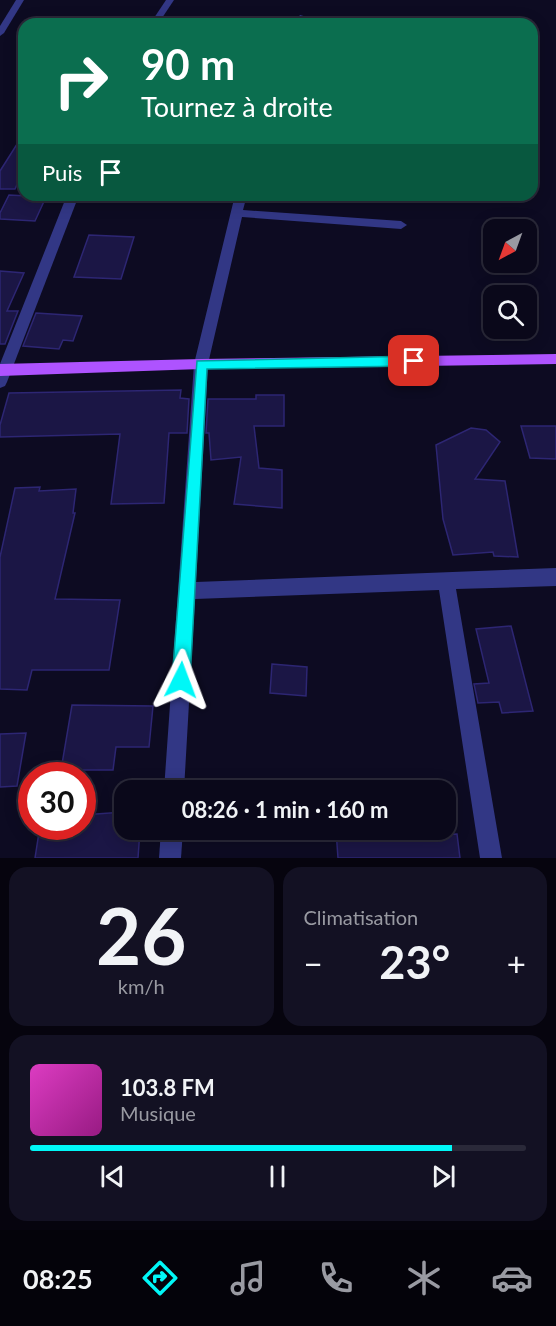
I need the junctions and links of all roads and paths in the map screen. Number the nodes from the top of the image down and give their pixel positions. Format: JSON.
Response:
{"nodes":[{"id":1,"x":20,"y":0,"type":"edge"},
{"id":2,"x":170,"y":0,"type":"edge"},
{"id":3,"x":158,"y":18,"type":"edge"},
{"id":4,"x":0,"y":33,"type":"edge"},
{"id":5,"x":71,"y":201,"type":"edge"},
{"id":6,"x":240,"y":201,"type":"edge"},
{"id":7,"x":238,"y":213,"type":"junction"},
{"id":8,"x":401,"y":225,"type":"dead end"},
{"id":9,"x":556,"y":359,"type":"edge"},
{"id":10,"x":201,"y":364,"type":"junction"},
{"id":11,"x":2,"y":374,"type":"edge"},
{"id":12,"x":556,"y":577,"type":"edge"},
{"id":13,"x":446,"y":581,"type":"junction"},
{"id":14,"x":186,"y":591,"type":"junction"},
{"id":15,"x":175,"y":780,"type":"edge"},
{"id":16,"x":171,"y":840,"type":"edge"},
{"id":17,"x":170,"y":858,"type":"edge"},
{"id":18,"x":491,"y":858,"type":"edge"}],
"edges":[{"from":1,"to":4,"type":"street"},
{"from":2,"to":3,"type":"street"},
{"from":5,"to":11,"type":"street"},
{"from":6,"to":7,"type":"street"},
{"from":7,"to":8,"type":"street"},
{"from":7,"to":10,"type":"street"},
{"from":9,"to":10,"type":"main road"},
{"from":10,"to":11,"type":"main road"},
{"from":10,"to":14,"type":"street"},
{"from":12,"to":13,"type":"street"},
{"from":13,"to":14,"type":"street"},
{"from":13,"to":18,"type":"street"},
{"from":14,"to":15,"type":"street"},
{"from":16,"to":17,"type":"street"}]}
